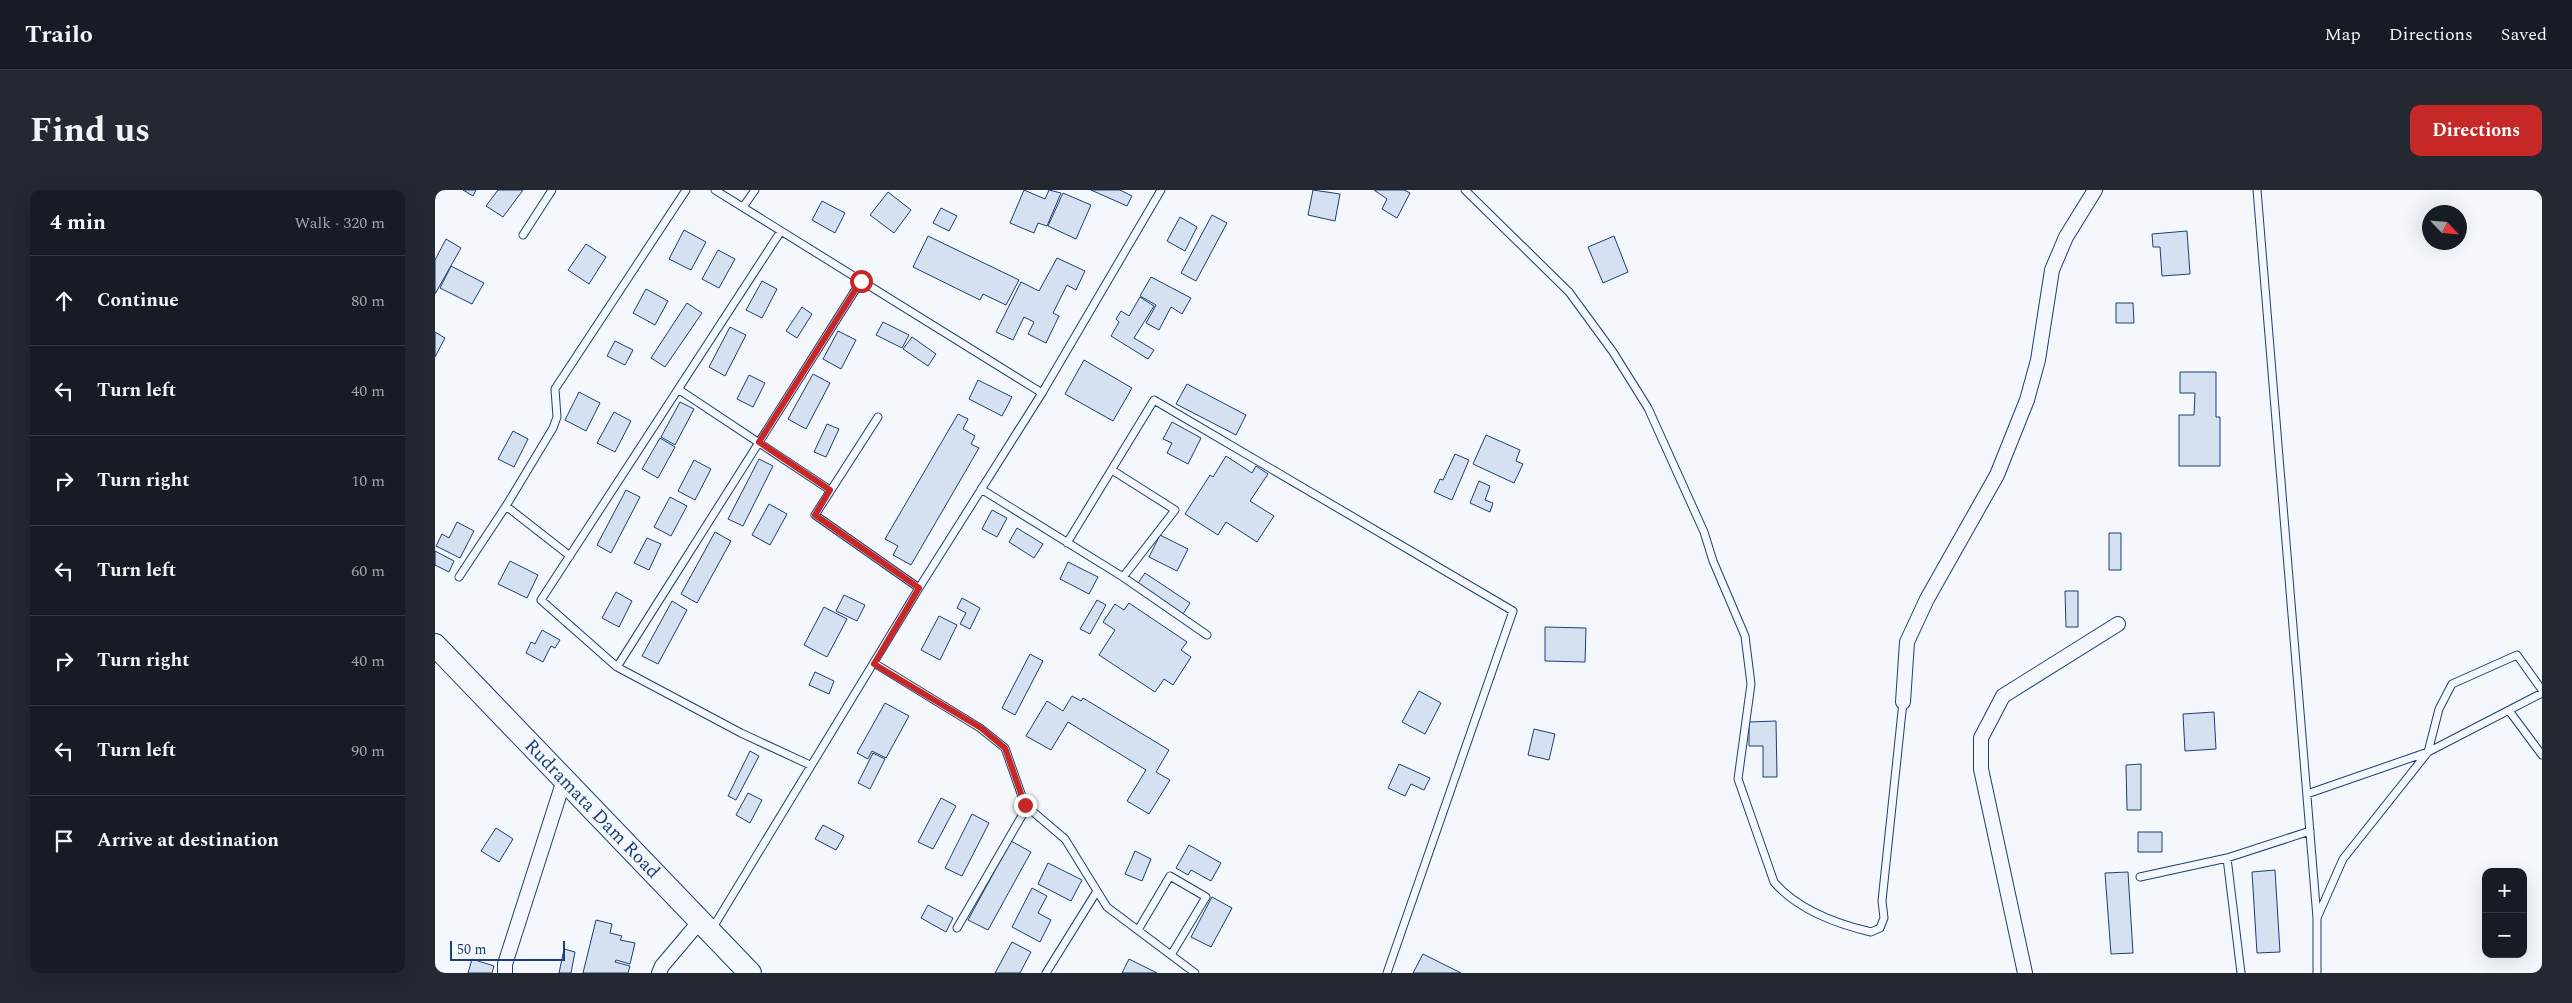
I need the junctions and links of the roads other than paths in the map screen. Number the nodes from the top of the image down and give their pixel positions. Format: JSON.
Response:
{"nodes":[{"id":1,"x":552,"y":190,"type":"edge"},
{"id":2,"x":686,"y":190,"type":"edge"},
{"id":3,"x":715,"y":190,"type":"edge"},
{"id":4,"x":755,"y":190,"type":"edge"},
{"id":5,"x":1161,"y":190,"type":"edge"},
{"id":6,"x":1465,"y":190,"type":"edge"},
{"id":7,"x":2095,"y":190,"type":"edge"},
{"id":8,"x":2257,"y":190,"type":"edge"},
{"id":9,"x":743,"y":208,"type":"junction"},
{"id":10,"x":781,"y":231,"type":"junction"},
{"id":11,"x":523,"y":235,"type":"dead end"},
{"id":12,"x":861,"y":281,"type":"junction"},
{"id":13,"x":678,"y":389,"type":"junction"},
{"id":14,"x":1042,"y":393,"type":"junction"},
{"id":15,"x":877,"y":417,"type":"dead end"},
{"id":16,"x":759,"y":442,"type":"junction"},
{"id":17,"x":1112,"y":470,"type":"junction"},
{"id":18,"x":981,"y":489,"type":"junction"},
{"id":19,"x":830,"y":490,"type":"junction"},
{"id":20,"x":507,"y":506,"type":"junction"},
{"id":21,"x":1067,"y":543,"type":"junction"},
{"id":22,"x":570,"y":556,"type":"junction"},
{"id":23,"x":1123,"y":577,"type":"junction"},
{"id":24,"x":459,"y":578,"type":"dead end"},
{"id":25,"x":919,"y":588,"type":"junction"},
{"id":26,"x":2118,"y":624,"type":"dead end"},
{"id":27,"x":1207,"y":635,"type":"dead end"},
{"id":28,"x":435,"y":645,"type":"edge"},
{"id":29,"x":874,"y":664,"type":"junction"},
{"id":30,"x":617,"y":667,"type":"junction"},
{"id":31,"x":2542,"y":692,"type":"edge"},
{"id":32,"x":1903,"y":702,"type":"joint"},
{"id":33,"x":2509,"y":712,"type":"junction"},
{"id":34,"x":2428,"y":752,"type":"junction"},
{"id":35,"x":2542,"y":755,"type":"edge"},
{"id":36,"x":810,"y":765,"type":"junction"},
{"id":37,"x":564,"y":780,"type":"junction"},
{"id":38,"x":2307,"y":794,"type":"junction"},
{"id":39,"x":1027,"y":807,"type":"junction"},
{"id":40,"x":2310,"y":831,"type":"junction"},
{"id":41,"x":2227,"y":858,"type":"junction"},
{"id":42,"x":2140,"y":877,"type":"dead end"},
{"id":43,"x":1097,"y":891,"type":"junction"},
{"id":44,"x":2317,"y":918,"type":"junction"},
{"id":45,"x":705,"y":927,"type":"junction"},
{"id":46,"x":957,"y":928,"type":"dead end"},
{"id":47,"x":1138,"y":930,"type":"junction"},
{"id":48,"x":1171,"y":955,"type":"junction"},
{"id":49,"x":505,"y":973,"type":"edge"},
{"id":50,"x":659,"y":973,"type":"edge"},
{"id":51,"x":749,"y":973,"type":"edge"},
{"id":52,"x":1046,"y":973,"type":"edge"},
{"id":53,"x":1195,"y":973,"type":"edge"},
{"id":54,"x":1387,"y":973,"type":"edge"},
{"id":55,"x":2025,"y":973,"type":"edge"},
{"id":56,"x":2241,"y":973,"type":"edge"},
{"id":57,"x":2317,"y":973,"type":"edge"}],
"edges":[{"from":1,"to":11,"type":"lane"},
{"from":2,"to":20,"type":"lane"},
{"from":3,"to":9,"type":"lane"},
{"from":4,"to":9,"type":"lane"},
{"from":5,"to":14,"type":"lane"},
{"from":6,"to":32,"type":"lane"},
{"from":7,"to":32,"type":"street"},
{"from":8,"to":38,"type":"lane"},
{"from":9,"to":10,"type":"lane"},
{"from":10,"to":12,"type":"lane"},
{"from":10,"to":13,"type":"lane"},
{"from":12,"to":14,"type":"lane"},
{"from":12,"to":16,"type":"lane"},
{"from":13,"to":16,"type":"lane"},
{"from":13,"to":22,"type":"lane"},
{"from":14,"to":18,"type":"lane"},
{"from":15,"to":19,"type":"lane"},
{"from":16,"to":19,"type":"lane"},
{"from":16,"to":30,"type":"lane"},
{"from":17,"to":21,"type":"lane"},
{"from":17,"to":23,"type":"lane"},
{"from":17,"to":54,"type":"lane"},
{"from":18,"to":21,"type":"lane"},
{"from":18,"to":25,"type":"lane"},
{"from":19,"to":25,"type":"lane"},
{"from":20,"to":22,"type":"lane"},
{"from":20,"to":24,"type":"lane"},
{"from":21,"to":23,"type":"lane"},
{"from":22,"to":30,"type":"lane"},
{"from":23,"to":27,"type":"lane"},
{"from":25,"to":29,"type":"lane"},
{"from":26,"to":55,"type":"street"},
{"from":28,"to":37,"type":"highway","name":"Rudramata Dam Road"},
{"from":29,"to":36,"type":"lane"},
{"from":29,"to":39,"type":"lane"},
{"from":30,"to":36,"type":"lane"},
{"from":31,"to":33,"type":"lane"},
{"from":31,"to":34,"type":"lane"},
{"from":33,"to":34,"type":"lane"},
{"from":33,"to":35,"type":"lane"},
{"from":34,"to":38,"type":"lane"},
{"from":34,"to":44,"type":"lane"},
{"from":36,"to":45,"type":"lane"},
{"from":37,"to":45,"type":"highway","name":"Rudramata Dam Road"},
{"from":37,"to":49,"type":"street"},
{"from":38,"to":40,"type":"lane"},
{"from":39,"to":43,"type":"lane"},
{"from":39,"to":46,"type":"lane"},
{"from":40,"to":41,"type":"lane"},
{"from":40,"to":44,"type":"lane"},
{"from":41,"to":42,"type":"lane"},
{"from":41,"to":56,"type":"lane"},
{"from":43,"to":47,"type":"lane"},
{"from":43,"to":52,"type":"lane"},
{"from":44,"to":57,"type":"lane"},
{"from":45,"to":50,"type":"street"},
{"from":45,"to":51,"type":"highway","name":"Rudramata Dam Road"},
{"from":47,"to":48,"type":"lane"},
{"from":47,"to":48,"type":"lane"},
{"from":48,"to":53,"type":"lane"}]}
